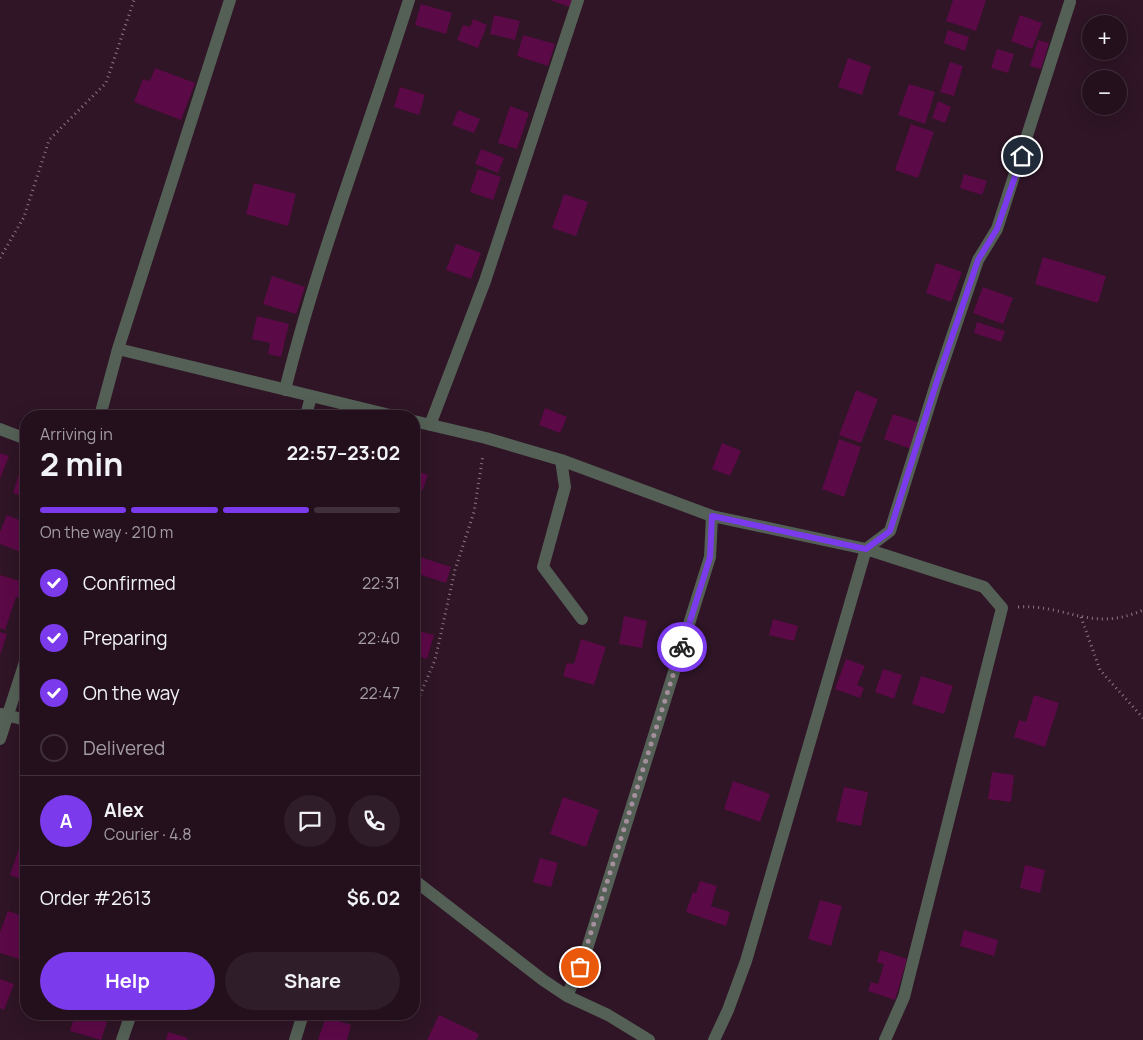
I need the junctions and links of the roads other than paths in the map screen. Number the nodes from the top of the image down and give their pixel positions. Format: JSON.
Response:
{"nodes":[{"id":1,"x":230,"y":0,"type":"edge"},
{"id":2,"x":409,"y":0,"type":"edge"},
{"id":3,"x":578,"y":0,"type":"edge"},
{"id":4,"x":1071,"y":1,"type":"edge"},
{"id":5,"x":118,"y":349,"type":"junction"},
{"id":6,"x":285,"y":390,"type":"junction"},
{"id":7,"x":311,"y":396,"type":"junction"},
{"id":8,"x":102,"y":410,"type":"edge"},
{"id":9,"x":308,"y":410,"type":"edge"},
{"id":10,"x":369,"y":410,"type":"edge"},
{"id":11,"x":420,"y":422,"type":"edge"},
{"id":12,"x":430,"y":425,"type":"junction"},
{"id":13,"x":0,"y":429,"type":"edge"},
{"id":14,"x":20,"y":436,"type":"edge"},
{"id":15,"x":561,"y":460,"type":"junction"},
{"id":16,"x":712,"y":516,"type":"junction"},
{"id":17,"x":866,"y":549,"type":"junction"},
{"id":18,"x":582,"y":619,"type":"dead end"},
{"id":19,"x":20,"y":675,"type":"edge"},
{"id":20,"x":4,"y":714,"type":"edge"},
{"id":21,"x":20,"y":718,"type":"edge"},
{"id":22,"x":0,"y":739,"type":"edge"},
{"id":23,"x":420,"y":885,"type":"edge"},
{"id":24,"x":567,"y":996,"type":"junction"},
{"id":25,"x":129,"y":1020,"type":"edge"},
{"id":26,"x":301,"y":1020,"type":"edge"},
{"id":27,"x":122,"y":1040,"type":"edge"},
{"id":28,"x":294,"y":1040,"type":"edge"},
{"id":29,"x":649,"y":1040,"type":"edge"},
{"id":30,"x":714,"y":1040,"type":"edge"},
{"id":31,"x":885,"y":1040,"type":"edge"}],
"edges":[{"from":1,"to":5,"type":"street"},
{"from":2,"to":6,"type":"street"},
{"from":3,"to":12,"type":"street"},
{"from":4,"to":17,"type":"street"},
{"from":5,"to":6,"type":"street"},
{"from":5,"to":8,"type":"street"},
{"from":6,"to":7,"type":"street"},
{"from":7,"to":9,"type":"street"},
{"from":7,"to":10,"type":"street"},
{"from":11,"to":12,"type":"street"},
{"from":12,"to":15,"type":"street"},
{"from":13,"to":14,"type":"street"},
{"from":15,"to":16,"type":"street"},
{"from":15,"to":18,"type":"street"},
{"from":16,"to":17,"type":"street"},
{"from":16,"to":24,"type":"street"},
{"from":17,"to":30,"type":"street"},
{"from":17,"to":31,"type":"street"},
{"from":19,"to":20,"type":"street"},
{"from":20,"to":21,"type":"street"},
{"from":20,"to":22,"type":"street"},
{"from":23,"to":24,"type":"street"},
{"from":24,"to":29,"type":"street"},
{"from":25,"to":27,"type":"street"},
{"from":26,"to":28,"type":"street"}]}
